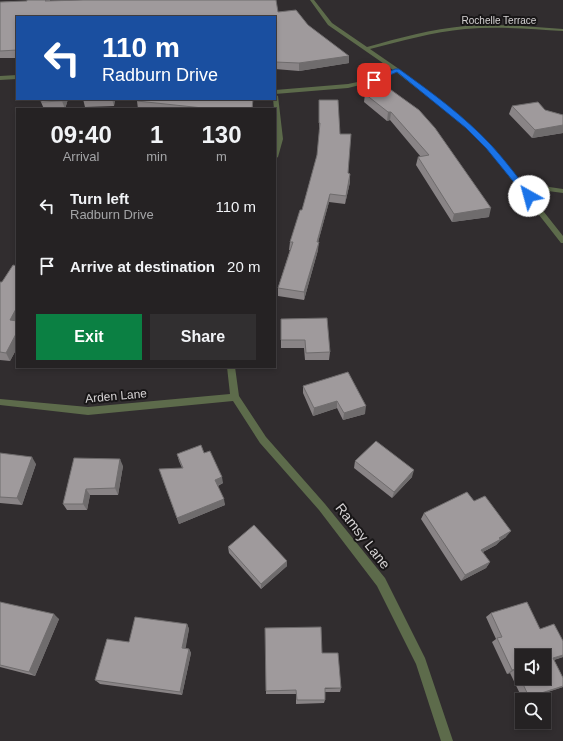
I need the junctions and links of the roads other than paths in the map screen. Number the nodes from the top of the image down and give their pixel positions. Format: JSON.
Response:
{"nodes":[{"id":1,"x":312,"y":0,"type":"edge"},
{"id":2,"x":563,"y":30,"type":"edge"},
{"id":3,"x":365,"y":49,"type":"junction"},
{"id":4,"x":397,"y":70,"type":"junction"},
{"id":5,"x":16,"y":77,"type":"edge"},
{"id":6,"x":0,"y":78,"type":"edge"},
{"id":7,"x":276,"y":92,"type":"edge"},
{"id":8,"x":275,"y":100,"type":"edge"},
{"id":9,"x":276,"y":154,"type":"edge"},
{"id":10,"x":520,"y":184,"type":"junction"},
{"id":11,"x":563,"y":191,"type":"edge"},
{"id":12,"x":563,"y":241,"type":"edge"},
{"id":13,"x":231,"y":368,"type":"edge"},
{"id":14,"x":235,"y":397,"type":"junction"},
{"id":15,"x":0,"y":402,"type":"edge"},
{"id":16,"x":447,"y":741,"type":"edge"}],
"edges":[{"from":1,"to":3,"type":"street"},
{"from":2,"to":3,"type":"street","name":"Rochelle Terrace"},
{"from":3,"to":4,"type":"street"},
{"from":4,"to":7,"type":"street"},
{"from":4,"to":10,"type":"street"},
{"from":5,"to":6,"type":"street"},
{"from":8,"to":9,"type":"street"},
{"from":10,"to":11,"type":"street"},
{"from":10,"to":12,"type":"street"},
{"from":13,"to":14,"type":"street","name":"Ramsy Lane"},
{"from":14,"to":15,"type":"street","name":"Arden Lane"},
{"from":14,"to":16,"type":"street","name":"Ramsy Lane"}]}
